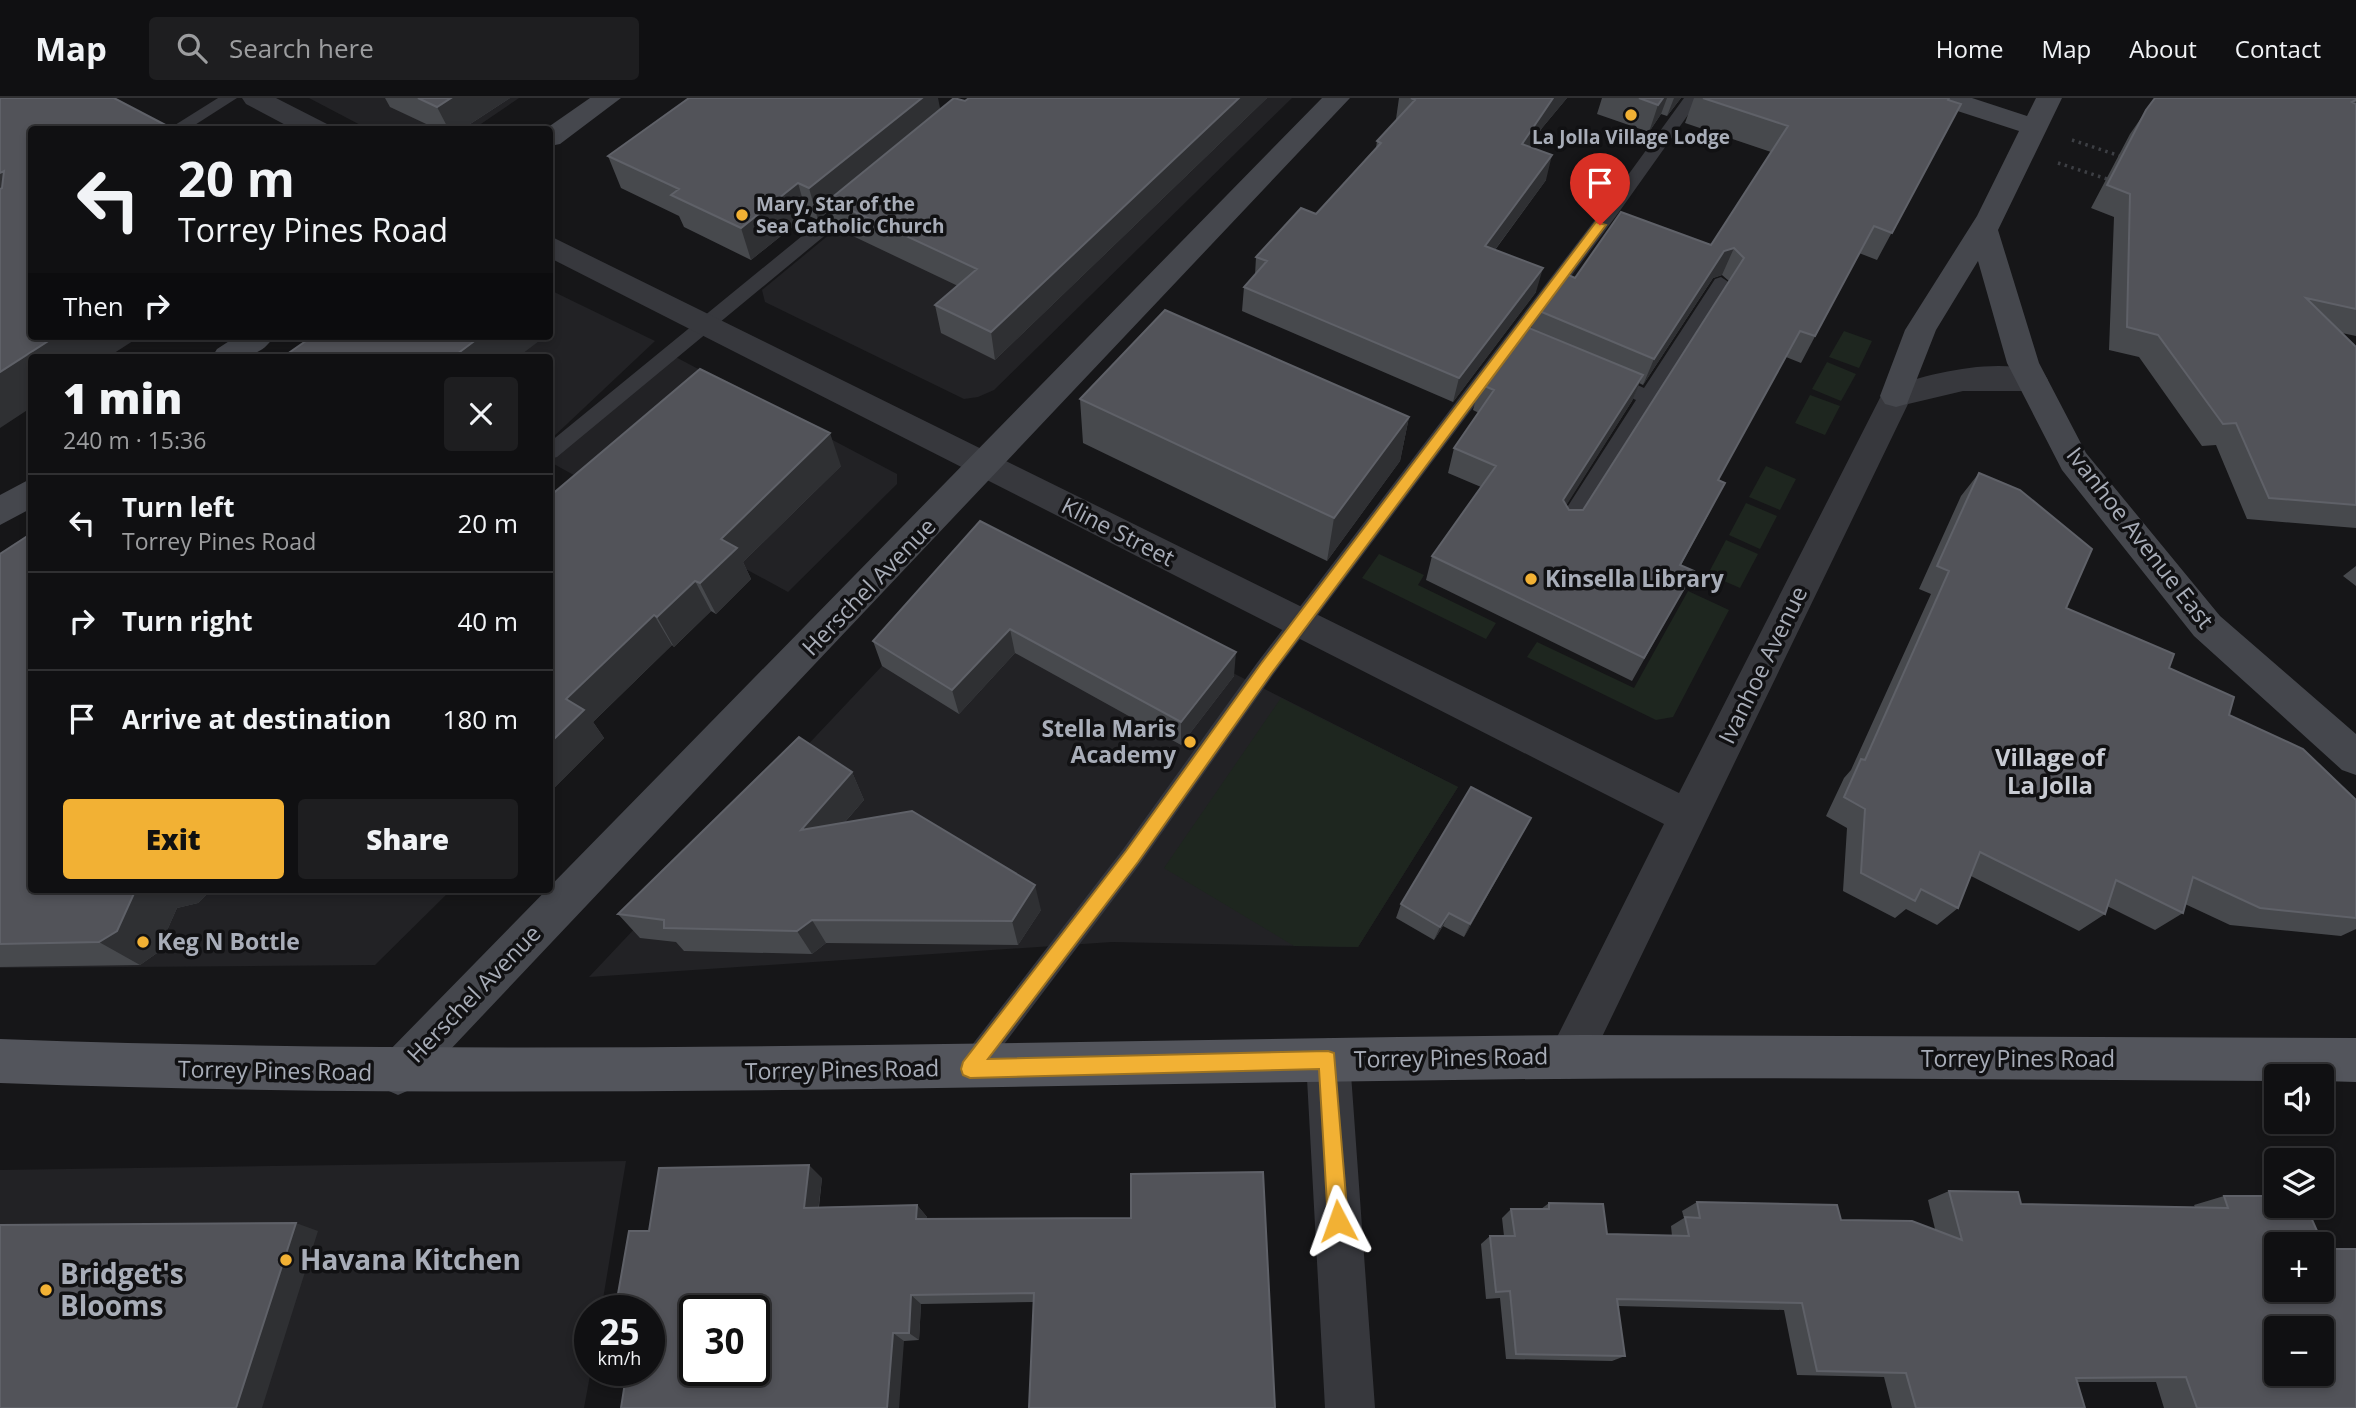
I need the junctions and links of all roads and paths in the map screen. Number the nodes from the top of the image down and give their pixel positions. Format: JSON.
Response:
{"nodes":[{"id":1,"x":229,"y":98,"type":"edge"},
{"id":2,"x":255,"y":98,"type":"edge"},
{"id":3,"x":608,"y":98,"type":"edge"},
{"id":4,"x":1337,"y":98,"type":"edge"},
{"id":5,"x":1692,"y":98,"type":"edge"},
{"id":6,"x":1945,"y":98,"type":"edge"},
{"id":7,"x":2049,"y":98,"type":"edge"},
{"id":8,"x":182,"y":126,"type":"edge"},
{"id":9,"x":309,"y":126,"type":"edge"},
{"id":10,"x":553,"y":136,"type":"edge"},
{"id":11,"x":2028,"y":139,"type":"junction"},
{"id":12,"x":2119,"y":156,"type":"junction"},
{"id":13,"x":2132,"y":160,"type":"edge"},
{"id":14,"x":2107,"y":179,"type":"junction"},
{"id":15,"x":2119,"y":184,"type":"edge"},
{"id":16,"x":875,"y":185,"type":"edge"},
{"id":17,"x":1983,"y":230,"type":"junction"},
{"id":18,"x":553,"y":248,"type":"edge"},
{"id":19,"x":1721,"y":284,"type":"edge"},
{"id":20,"x":703,"y":324,"type":"junction"},
{"id":21,"x":253,"y":340,"type":"edge"},
{"id":22,"x":1512,"y":340,"type":"junction"},
{"id":23,"x":1535,"y":350,"type":"edge"},
{"id":24,"x":232,"y":354,"type":"edge"},
{"id":25,"x":1592,"y":373,"type":"edge"},
{"id":26,"x":2032,"y":380,"type":"junction"},
{"id":27,"x":1896,"y":396,"type":"junction"},
{"id":28,"x":1648,"y":397,"type":"junction"},
{"id":29,"x":553,"y":449,"type":"edge"},
{"id":30,"x":986,"y":466,"type":"junction"},
{"id":31,"x":28,"y":494,"type":"edge"},
{"id":32,"x":0,"y":512,"type":"edge"},
{"id":33,"x":1566,"y":526,"type":"edge"},
{"id":34,"x":1300,"y":624,"type":"junction"},
{"id":35,"x":2356,"y":758,"type":"edge"},
{"id":36,"x":1688,"y":817,"type":"junction"},
{"id":37,"x":1569,"y":1057,"type":"junction"},
{"id":38,"x":0,"y":1060,"type":"edge"},
{"id":39,"x":1328,"y":1060,"type":"junction"},
{"id":40,"x":2356,"y":1060,"type":"edge"},
{"id":41,"x":970,"y":1069,"type":"junction"},
{"id":42,"x":398,"y":1073,"type":"junction"},
{"id":43,"x":1350,"y":1408,"type":"edge"}],
"edges":[{"from":1,"to":8,"type":"lane"},
{"from":2,"to":9,"type":"street"},
{"from":3,"to":10,"type":"street"},
{"from":4,"to":30,"type":"street","name":"Herschel Avenue"},
{"from":5,"to":22,"type":"lane"},
{"from":6,"to":11,"type":"street"},
{"from":7,"to":11,"type":"street"},
{"from":11,"to":12,"type":"path"},
{"from":11,"to":14,"type":"path"},
{"from":11,"to":17,"type":"street"},
{"from":12,"to":13,"type":"path"},
{"from":12,"to":14,"type":"path"},
{"from":14,"to":15,"type":"path"},
{"from":16,"to":20,"type":"lane"},
{"from":17,"to":26,"type":"street","name":"Ivanhoe Avenue East"},
{"from":17,"to":27,"type":"street"},
{"from":18,"to":20,"type":"street","name":"Kline Street"},
{"from":19,"to":28,"type":"lane"},
{"from":20,"to":29,"type":"lane"},
{"from":20,"to":30,"type":"street","name":"Kline Street"},
{"from":21,"to":24,"type":"street"},
{"from":22,"to":23,"type":"lane"},
{"from":22,"to":34,"type":"lane"},
{"from":25,"to":28,"type":"lane"},
{"from":26,"to":27,"type":"street"},
{"from":26,"to":35,"type":"street","name":"Ivanhoe Avenue East"},
{"from":27,"to":36,"type":"street","name":"Ivanhoe Avenue"},
{"from":28,"to":33,"type":"lane"},
{"from":30,"to":34,"type":"street","name":"Kline Street"},
{"from":30,"to":42,"type":"street","name":"Herschel Avenue"},
{"from":31,"to":32,"type":"street"},
{"from":34,"to":36,"type":"street","name":"Kline Street"},
{"from":34,"to":41,"type":"lane"},
{"from":36,"to":37,"type":"street","name":"Ivanhoe Avenue"},
{"from":37,"to":39,"type":"main road","name":"Torrey Pines Road"},
{"from":37,"to":40,"type":"main road","name":"Torrey Pines Road"},
{"from":38,"to":42,"type":"main road","name":"Torrey Pines Road"},
{"from":39,"to":41,"type":"main road","name":"Torrey Pines Road"},
{"from":39,"to":43,"type":"street"},
{"from":41,"to":42,"type":"main road","name":"Torrey Pines Road"}]}
